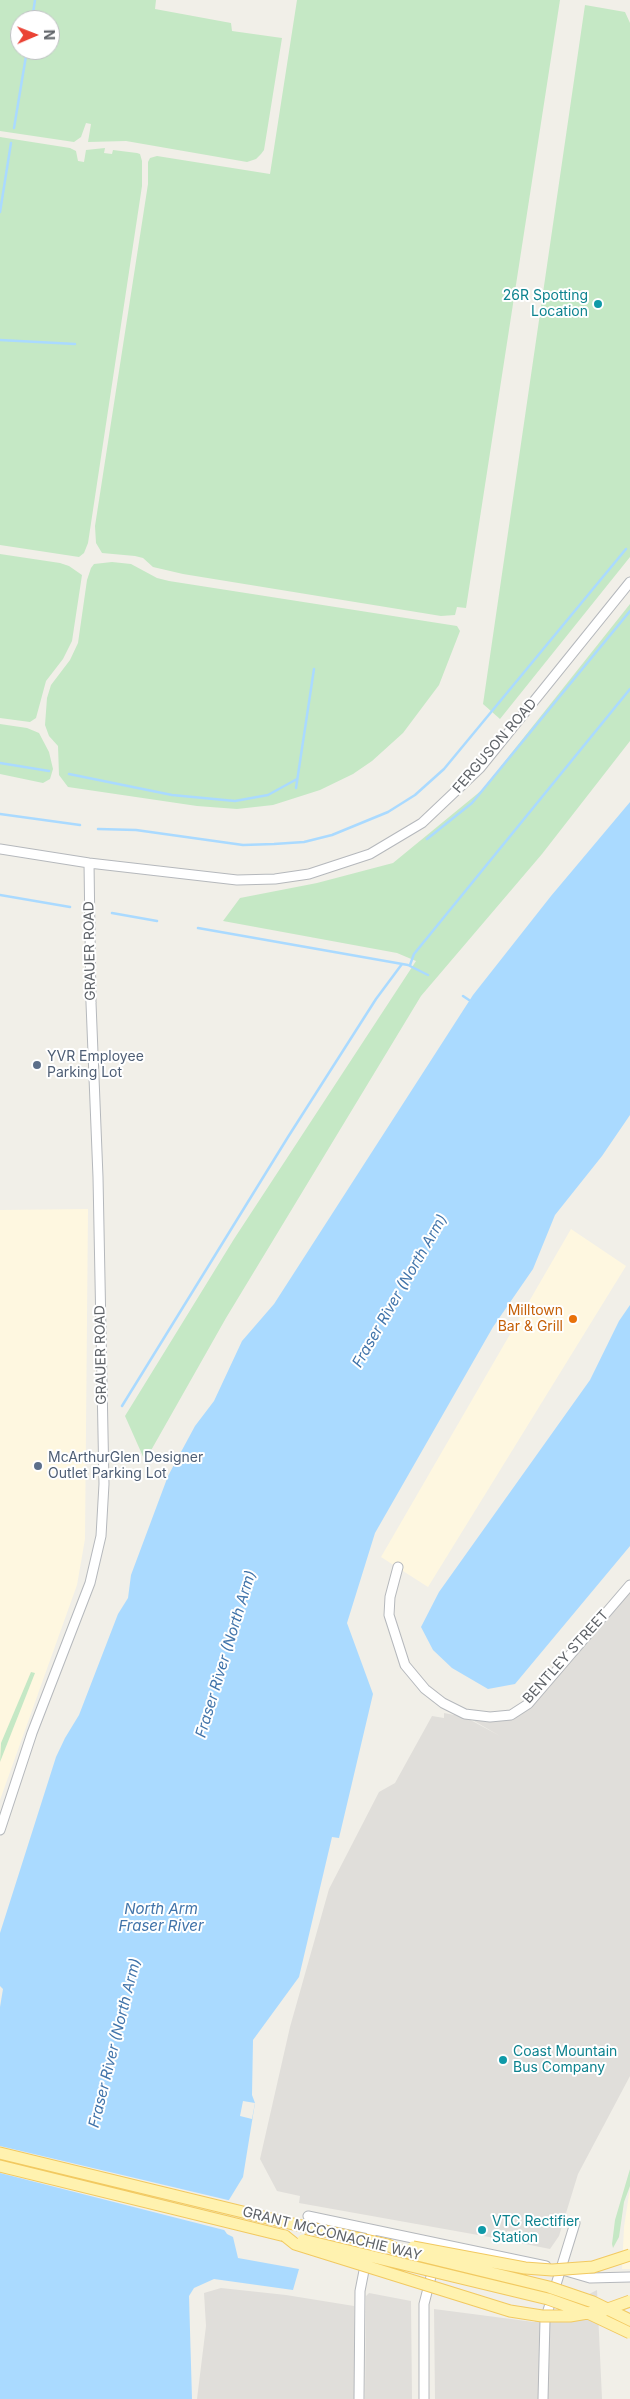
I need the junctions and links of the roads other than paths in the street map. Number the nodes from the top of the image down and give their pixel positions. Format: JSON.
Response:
{"nodes":[{"id":1,"x":630,"y":582,"type":"edge"},
{"id":2,"x":0,"y":849,"type":"edge"},
{"id":3,"x":89,"y":863,"type":"junction"},
{"id":4,"x":398,"y":1567,"type":"dead end"},
{"id":5,"x":630,"y":1585,"type":"edge"},
{"id":6,"x":0,"y":1830,"type":"edge"},
{"id":7,"x":0,"y":2153,"type":"edge"},
{"id":8,"x":0,"y":2166,"type":"edge"},
{"id":9,"x":308,"y":2216,"type":"dead end"},
{"id":10,"x":575,"y":2223,"type":"dead end"},
{"id":11,"x":372,"y":2230,"type":"junction"},
{"id":12,"x":285,"y":2236,"type":"junction"},
{"id":13,"x":439,"y":2243,"type":"junction"},
{"id":14,"x":388,"y":2245,"type":"junction"},
{"id":15,"x":630,"y":2255,"type":"edge"},
{"id":16,"x":560,"y":2269,"type":"junction"},
{"id":17,"x":630,"y":2277,"type":"edge"},
{"id":18,"x":630,"y":2301,"type":"edge"},
{"id":19,"x":630,"y":2320,"type":"edge"},
{"id":20,"x":630,"y":2333,"type":"edge"},
{"id":21,"x":359,"y":2399,"type":"edge"},
{"id":22,"x":424,"y":2399,"type":"edge"},
{"id":23,"x":543,"y":2399,"type":"edge"}],
"edges":[{"from":1,"to":3,"type":"street","name":"FERGUSON ROAD"},
{"from":2,"to":3,"type":"street","name":"FERGUSON ROAD"},
{"from":3,"to":6,"type":"street","name":"GRAUER ROAD"},
{"from":4,"to":5,"type":"street","name":"BENTLEY STREET"},
{"from":7,"to":14,"type":"main road","name":"GRANT MCCONACHIE WAY","bridge":true},
{"from":8,"to":12,"type":"main road","name":"GRANT MCCONACHIE WAY"},
{"from":9,"to":11,"type":"street"},
{"from":10,"to":16,"type":"street"},
{"from":11,"to":13,"type":"street"},
{"from":11,"to":21,"type":"street"},
{"from":12,"to":18,"type":"main road","bridge":true},
{"from":12,"to":20,"type":"main road","name":"GRANT MCCONACHIE WAY","bridge":true},
{"from":13,"to":16,"type":"street"},
{"from":13,"to":22,"type":"street"},
{"from":14,"to":15,"type":"main road","bridge":true},
{"from":14,"to":19,"type":"main road","name":"GRANT MCCONACHIE WAY","bridge":true},
{"from":16,"to":17,"type":"street"},
{"from":16,"to":23,"type":"street"}]}
